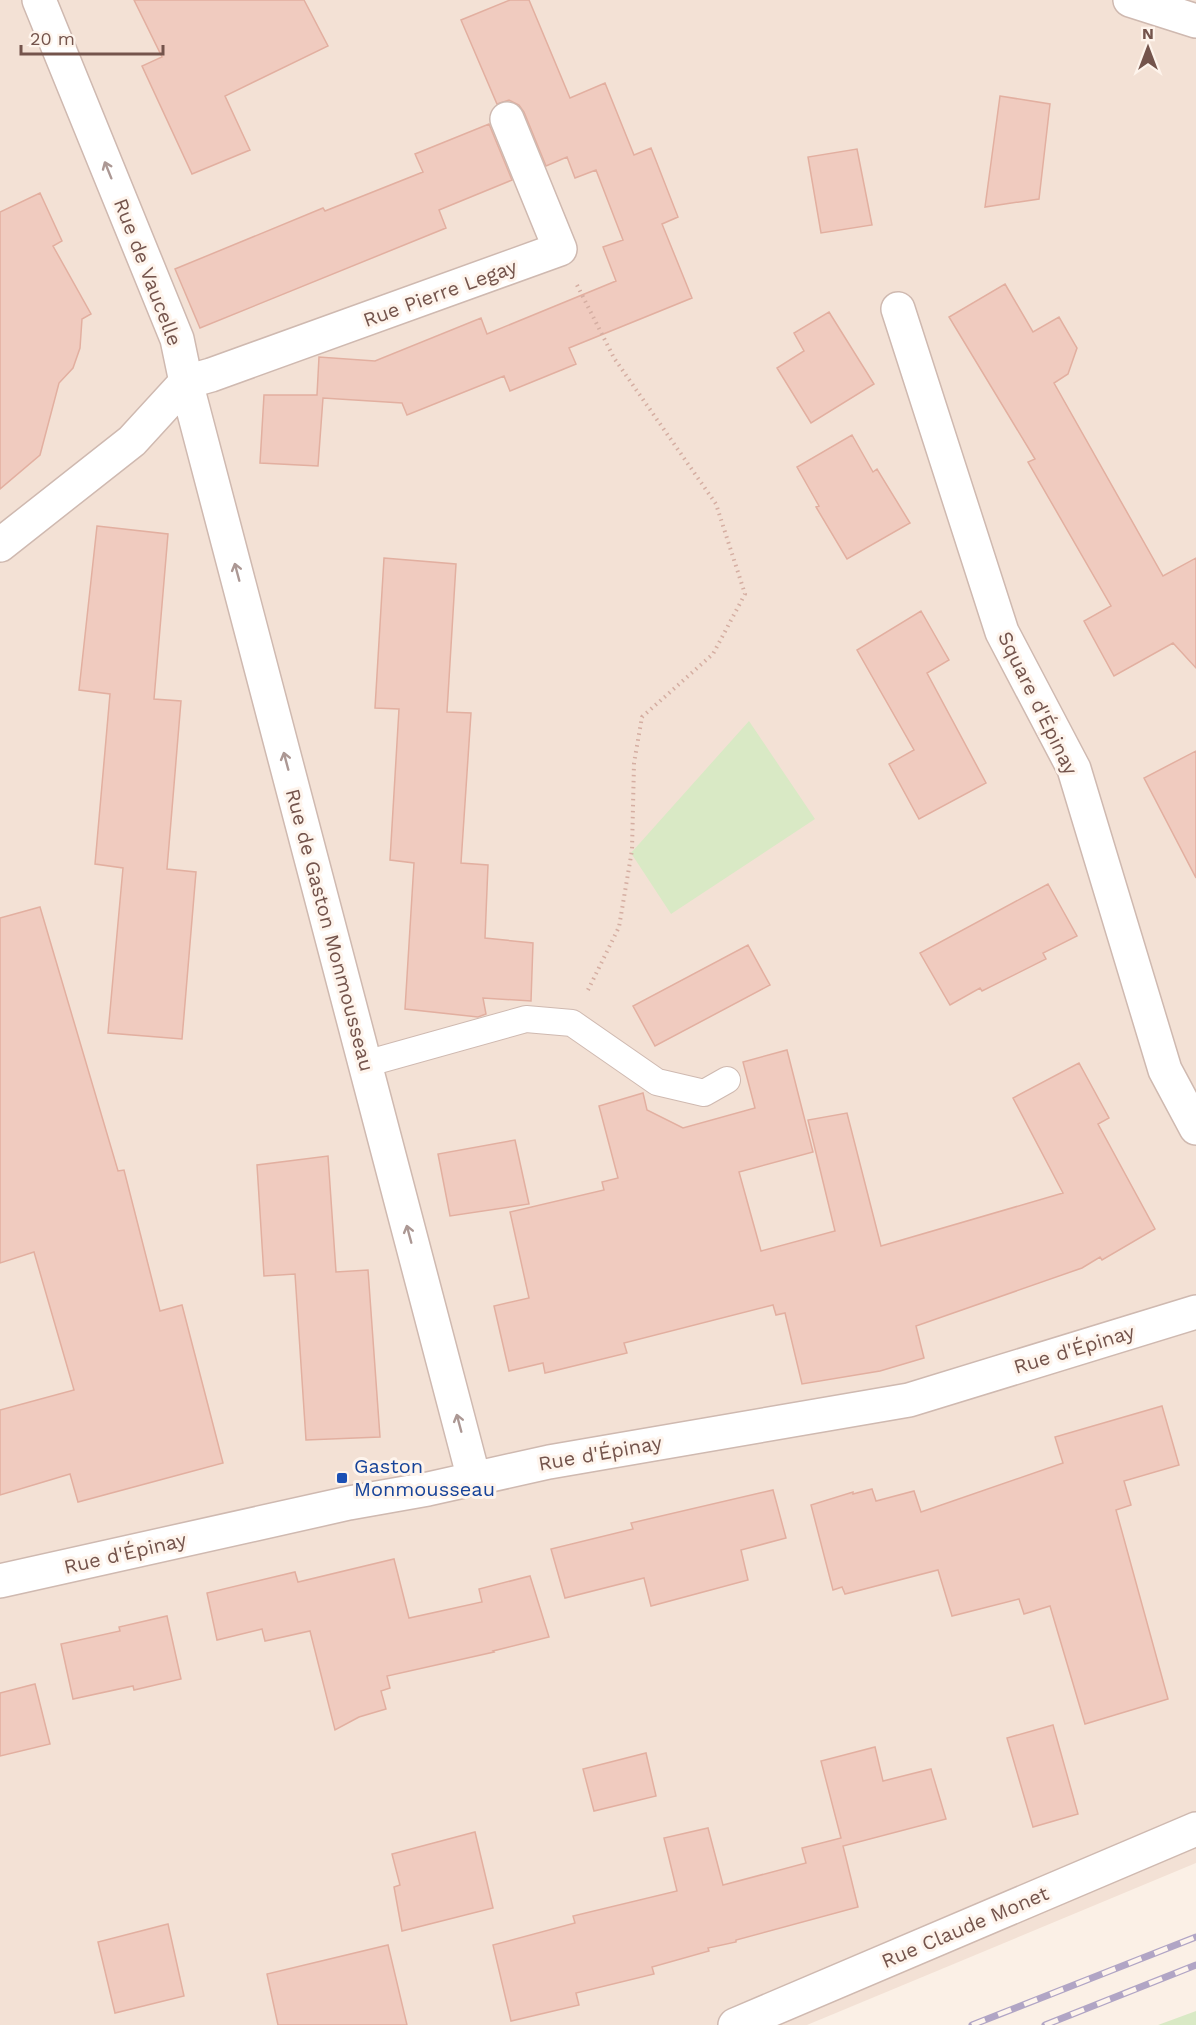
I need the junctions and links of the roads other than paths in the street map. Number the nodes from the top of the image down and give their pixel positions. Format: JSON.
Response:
{"nodes":[{"id":1,"x":39,"y":0,"type":"edge"},
{"id":2,"x":1130,"y":0,"type":"edge"},
{"id":3,"x":1196,"y":21,"type":"edge"},
{"id":4,"x":507,"y":119,"type":"dead end"},
{"id":5,"x":898,"y":309,"type":"dead end"},
{"id":6,"x":186,"y":382,"type":"junction"},
{"id":7,"x":0,"y":545,"type":"edge"},
{"id":8,"x":365,"y":1064,"type":"junction"},
{"id":9,"x":727,"y":1080,"type":"dead end"},
{"id":10,"x":1196,"y":1128,"type":"edge"},
{"id":11,"x":1196,"y":1312,"type":"edge"},
{"id":12,"x":474,"y":1479,"type":"junction"},
{"id":13,"x":0,"y":1581,"type":"edge"},
{"id":14,"x":1196,"y":1829,"type":"edge"},
{"id":15,"x":735,"y":2025,"type":"edge"}],
"edges":[{"from":6,"to":1,"type":"street","name":"Rue de Vaucelle","one_way":true},
{"from":2,"to":3,"type":"street"},
{"from":4,"to":6,"type":"street","name":"Rue Pierre Legay"},
{"from":5,"to":10,"type":"street","name":"Square d'Épinay"},
{"from":6,"to":7,"type":"street"},
{"from":8,"to":6,"type":"street","name":"Rue de Gaston Monmousseau","one_way":true},
{"from":8,"to":9,"type":"lane"},
{"from":12,"to":8,"type":"street","name":"Rue de Gaston Monmousseau","one_way":true},
{"from":11,"to":12,"type":"street","name":"Rue d'Épinay"},
{"from":12,"to":13,"type":"street","name":"Rue d'Épinay"},
{"from":14,"to":15,"type":"street","name":"Rue Claude Monet"}]}
